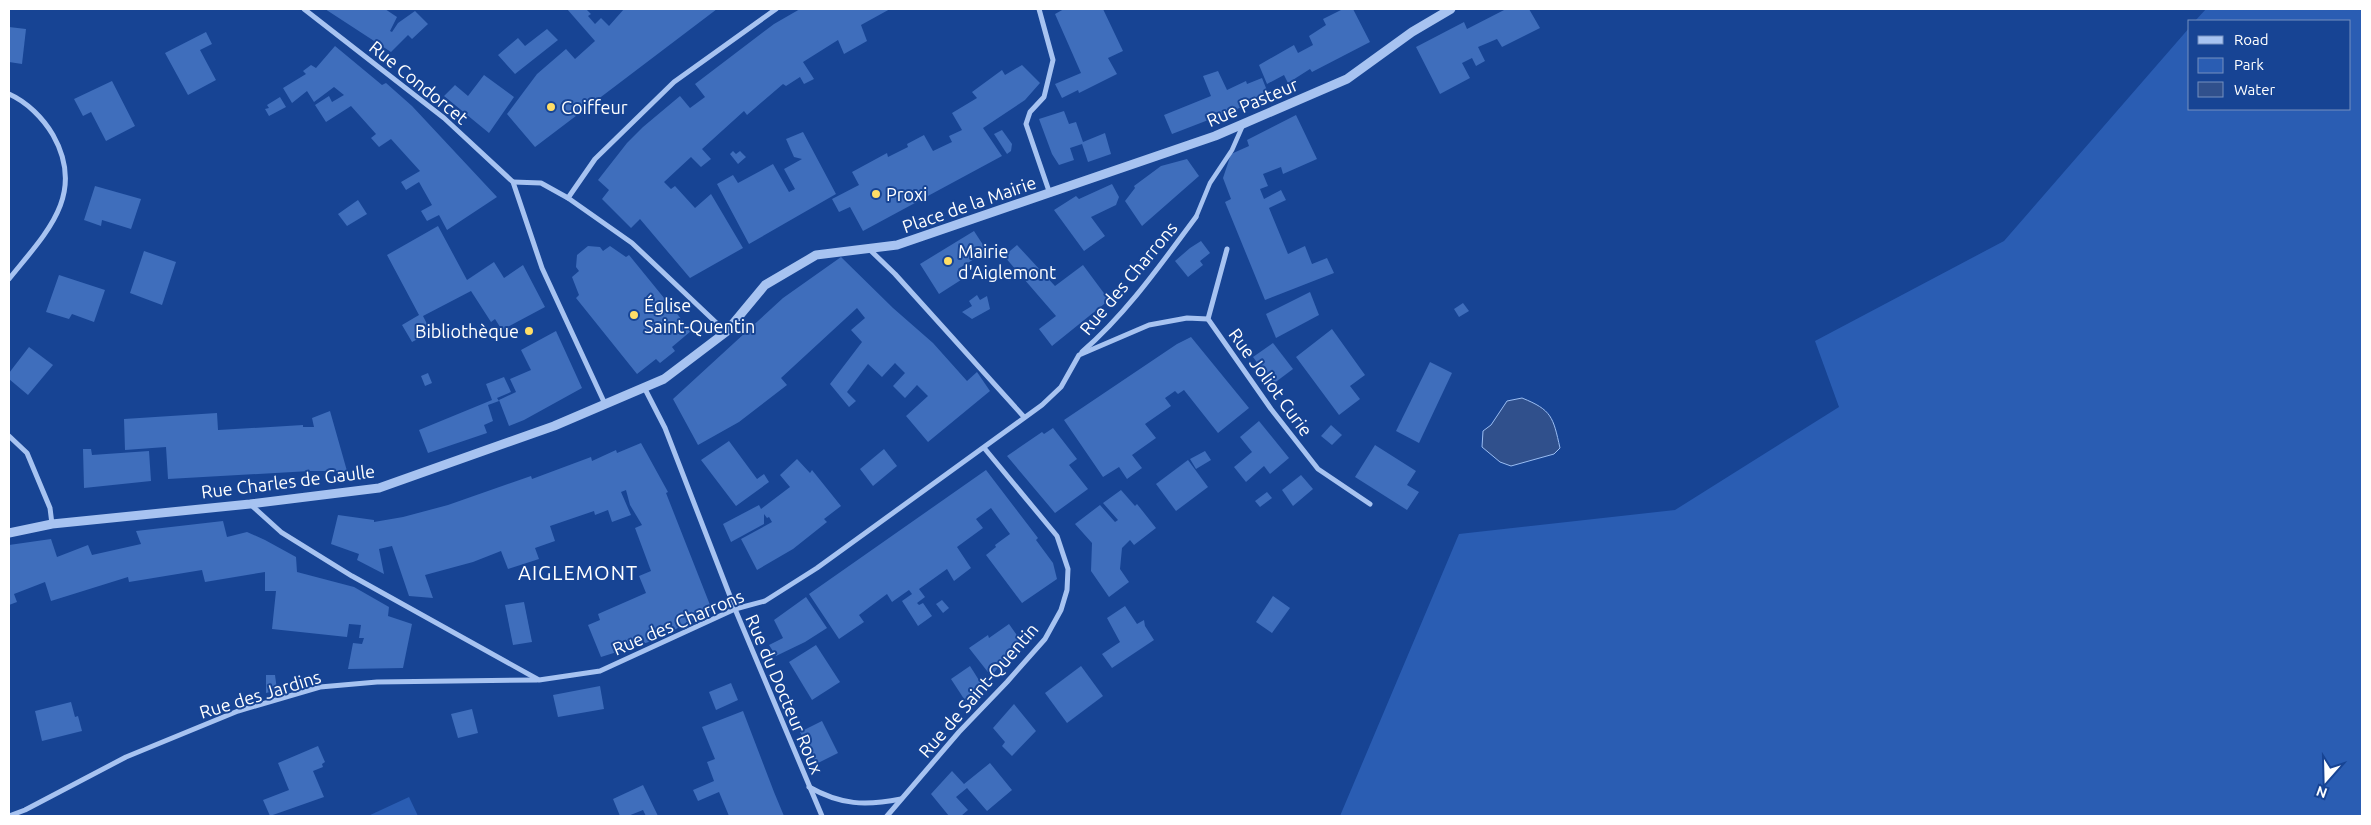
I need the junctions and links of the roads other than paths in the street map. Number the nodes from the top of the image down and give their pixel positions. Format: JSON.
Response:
{"nodes":[{"id":1,"x":304,"y":9,"type":"edge"},
{"id":2,"x":776,"y":9,"type":"edge"},
{"id":3,"x":1039,"y":9,"type":"edge"},
{"id":4,"x":1451,"y":9,"type":"edge"},
{"id":5,"x":9,"y":94,"type":"edge"},
{"id":6,"x":1244,"y":124,"type":"junction"},
{"id":7,"x":513,"y":182,"type":"junction"},
{"id":8,"x":1050,"y":194,"type":"junction"},
{"id":9,"x":568,"y":198,"type":"junction"},
{"id":10,"x":1196,"y":217,"type":"joint"},
{"id":11,"x":868,"y":248,"type":"junction"},
{"id":12,"x":1227,"y":249,"type":"dead end"},
{"id":13,"x":9,"y":278,"type":"edge"},
{"id":14,"x":1208,"y":319,"type":"junction"},
{"id":15,"x":726,"y":332,"type":"junction"},
{"id":16,"x":1079,"y":355,"type":"junction"},
{"id":17,"x":645,"y":389,"type":"junction"},
{"id":18,"x":605,"y":404,"type":"junction"},
{"id":19,"x":1024,"y":417,"type":"junction"},
{"id":20,"x":9,"y":436,"type":"edge"},
{"id":21,"x":985,"y":449,"type":"junction"},
{"id":22,"x":250,"y":504,"type":"junction"},
{"id":23,"x":1370,"y":504,"type":"dead end"},
{"id":24,"x":52,"y":524,"type":"junction"},
{"id":25,"x":9,"y":533,"type":"edge"},
{"id":26,"x":735,"y":609,"type":"junction"},
{"id":27,"x":539,"y":680,"type":"junction"},
{"id":28,"x":809,"y":787,"type":"junction"},
{"id":29,"x":901,"y":799,"type":"junction"},
{"id":30,"x":9,"y":816,"type":"edge"},
{"id":31,"x":822,"y":816,"type":"edge"},
{"id":32,"x":887,"y":816,"type":"edge"}],
"edges":[{"from":1,"to":7,"type":"street","name":"Rue Condorcet"},
{"from":2,"to":9,"type":"street"},
{"from":3,"to":8,"type":"street"},
{"from":4,"to":6,"type":"street","name":"Rue Pasteur"},
{"from":5,"to":13,"type":"street"},
{"from":6,"to":8,"type":"street","name":"Rue Pasteur"},
{"from":6,"to":10,"type":"street"},
{"from":7,"to":9,"type":"street"},
{"from":7,"to":18,"type":"street","name":"Rue Condorcet"},
{"from":8,"to":11,"type":"street","name":"Place de la Mairie"},
{"from":9,"to":15,"type":"street"},
{"from":10,"to":16,"type":"street","name":"Rue des Charrons"},
{"from":11,"to":15,"type":"street","name":"Place de la Mairie"},
{"from":11,"to":19,"type":"street"},
{"from":12,"to":14,"type":"street","name":"Rue Joliot Curie"},
{"from":14,"to":16,"type":"street","name":"Rue des Charrons"},
{"from":14,"to":23,"type":"street","name":"Rue Joliot Curie"},
{"from":15,"to":17,"type":"street","name":"Rue Charles de Gaulle"},
{"from":16,"to":19,"type":"street","name":"Rue des Charrons"},
{"from":17,"to":18,"type":"street","name":"Rue Charles de Gaulle"},
{"from":17,"to":26,"type":"street","name":"Rue du Docteur Roux"},
{"from":18,"to":22,"type":"street","name":"Rue Charles de Gaulle"},
{"from":19,"to":21,"type":"street","name":"Rue des Charrons"},
{"from":20,"to":24,"type":"street"},
{"from":21,"to":26,"type":"street","name":"Rue des Charrons"},
{"from":21,"to":29,"type":"street","name":"Rue de Saint-Quentin"},
{"from":22,"to":24,"type":"street","name":"Rue Charles de Gaulle"},
{"from":22,"to":27,"type":"street"},
{"from":24,"to":25,"type":"street","name":"Rue Charles de Gaulle"},
{"from":26,"to":27,"type":"street","name":"Rue des Charrons"},
{"from":26,"to":28,"type":"street","name":"Rue du Docteur Roux"},
{"from":27,"to":30,"type":"street","name":"Rue des Jardins"},
{"from":28,"to":29,"type":"street"},
{"from":28,"to":31,"type":"street","name":"Rue du Docteur Roux"},
{"from":29,"to":32,"type":"street","name":"Rue de Saint-Quentin"}]}
